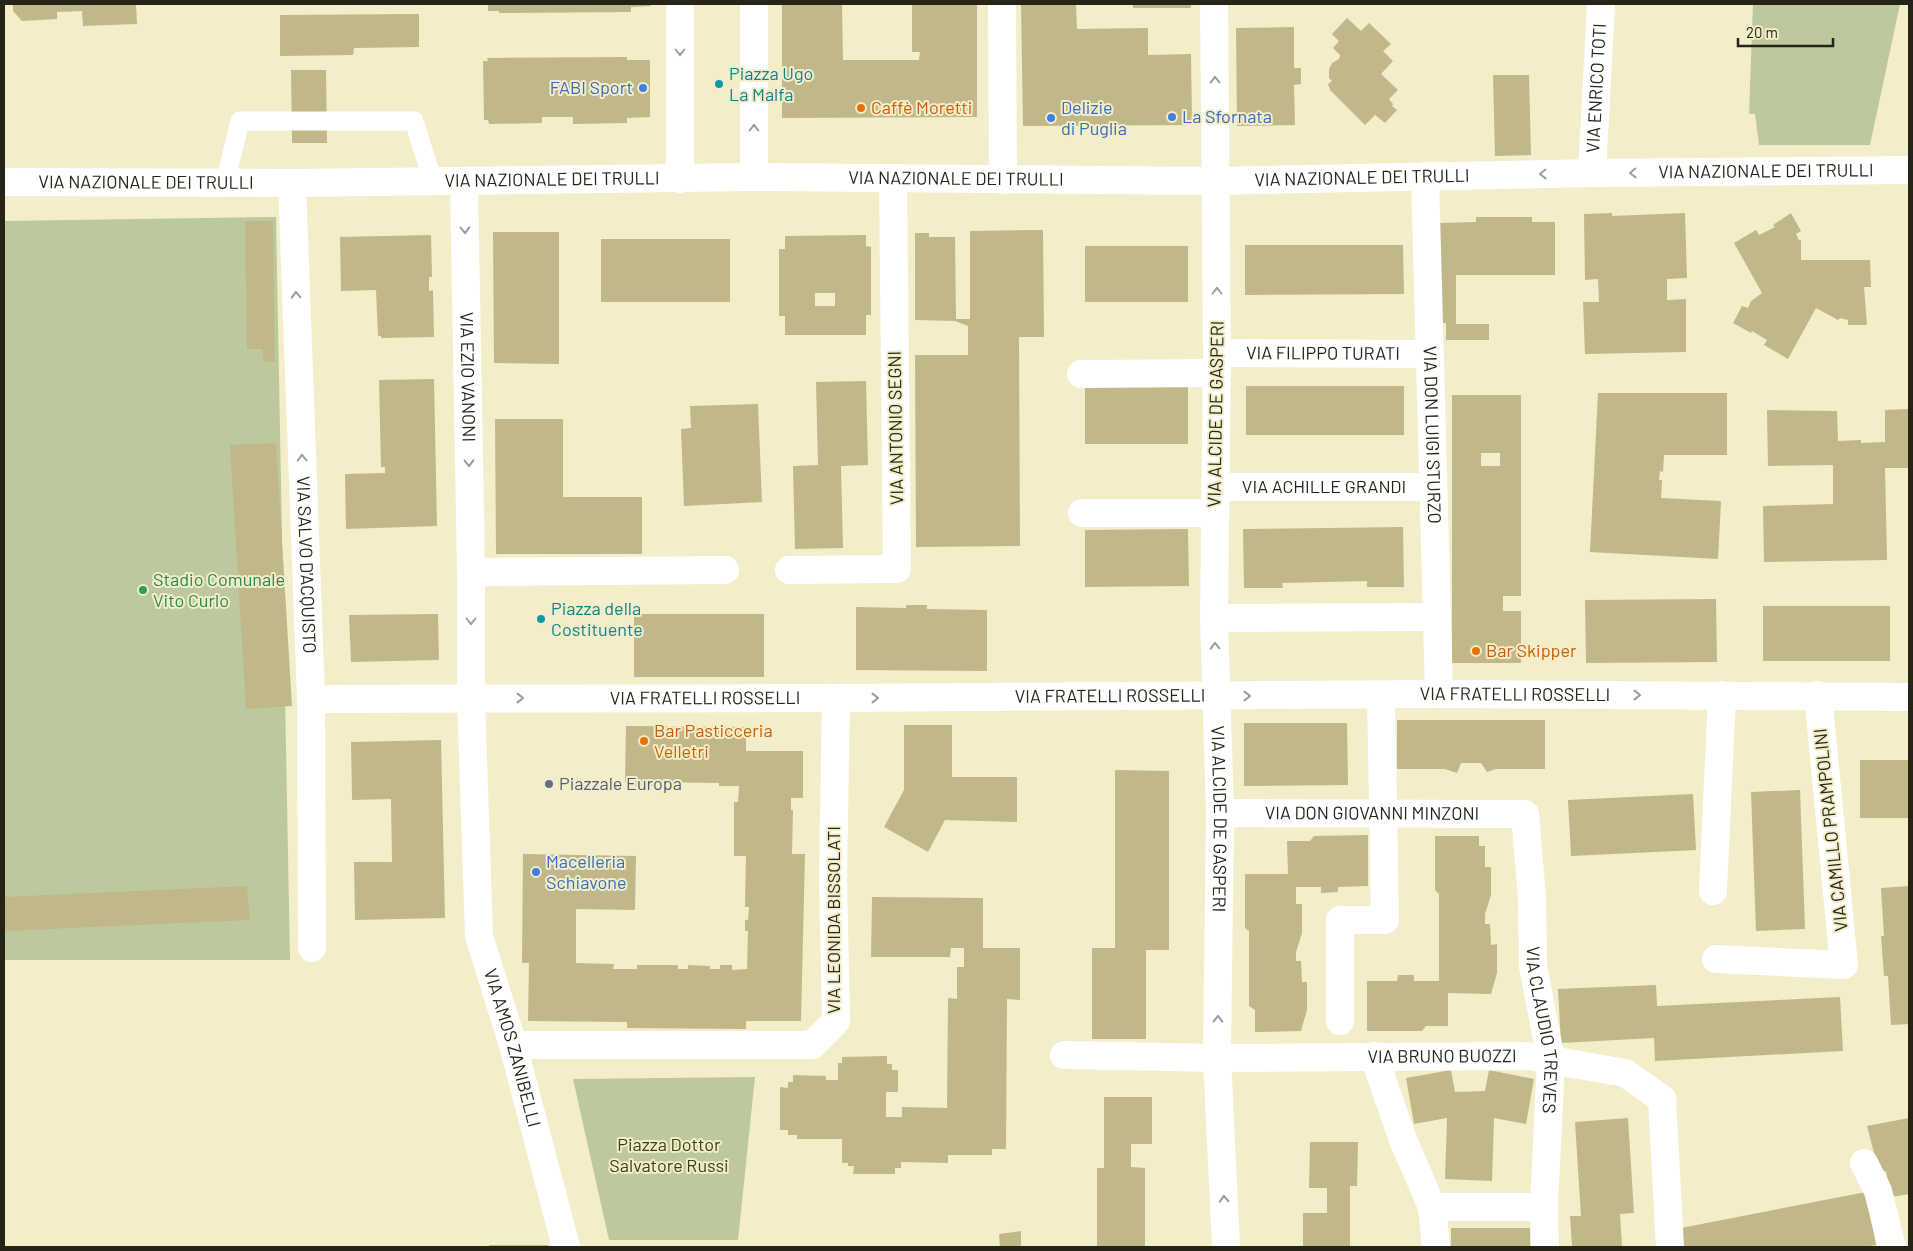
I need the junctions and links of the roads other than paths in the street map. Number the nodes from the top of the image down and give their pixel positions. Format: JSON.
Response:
{"nodes":[{"id":1,"x":680,"y":4,"type":"edge"},
{"id":2,"x":754,"y":4,"type":"edge"},
{"id":3,"x":1002,"y":4,"type":"edge"},
{"id":4,"x":1214,"y":4,"type":"edge"},
{"id":5,"x":1601,"y":4,"type":"edge"},
{"id":6,"x":1909,"y":170,"type":"edge"},
{"id":7,"x":1592,"y":173,"type":"junction"},
{"id":8,"x":1425,"y":176,"type":"junction"},
{"id":9,"x":754,"y":177,"type":"junction"},
{"id":10,"x":893,"y":178,"type":"junction"},
{"id":11,"x":680,"y":179,"type":"junction"},
{"id":12,"x":1003,"y":180,"type":"junction"},
{"id":13,"x":1216,"y":181,"type":"junction"},
{"id":14,"x":4,"y":182,"type":"edge"},
{"id":15,"x":433,"y":182,"type":"junction"},
{"id":16,"x":464,"y":182,"type":"junction"},
{"id":17,"x":225,"y":183,"type":"junction"},
{"id":18,"x":292,"y":183,"type":"junction"},
{"id":19,"x":1430,"y":354,"type":"junction"},
{"id":20,"x":1217,"y":363,"type":"junction"},
{"id":21,"x":1081,"y":374,"type":"dead end"},
{"id":22,"x":1433,"y":487,"type":"junction"},
{"id":23,"x":1215,"y":500,"type":"junction"},
{"id":24,"x":1082,"y":513,"type":"dead end"},
{"id":25,"x":725,"y":570,"type":"dead end"},
{"id":26,"x":790,"y":570,"type":"dead end"},
{"id":27,"x":471,"y":572,"type":"junction"},
{"id":28,"x":1437,"y":617,"type":"junction"},
{"id":29,"x":1214,"y":618,"type":"junction"},
{"id":30,"x":1439,"y":694,"type":"junction"},
{"id":31,"x":1381,"y":695,"type":"junction"},
{"id":32,"x":1722,"y":695,"type":"junction"},
{"id":33,"x":1818,"y":695,"type":"junction"},
{"id":34,"x":1217,"y":697,"type":"junction"},
{"id":35,"x":1909,"y":697,"type":"edge"},
{"id":36,"x":471,"y":698,"type":"junction"},
{"id":37,"x":836,"y":698,"type":"junction"},
{"id":38,"x":311,"y":699,"type":"junction"},
{"id":39,"x":1220,"y":813,"type":"junction"},
{"id":40,"x":1384,"y":814,"type":"junction"},
{"id":41,"x":1525,"y":814,"type":"joint"},
{"id":42,"x":1713,"y":891,"type":"dead end"},
{"id":43,"x":312,"y":948,"type":"dead end"},
{"id":44,"x":1716,"y":959,"type":"dead end"},
{"id":45,"x":1340,"y":1021,"type":"dead end"},
{"id":46,"x":513,"y":1045,"type":"junction"},
{"id":47,"x":1064,"y":1055,"type":"dead end"},
{"id":48,"x":1374,"y":1056,"type":"junction"},
{"id":49,"x":1218,"y":1058,"type":"junction"},
{"id":50,"x":1551,"y":1060,"type":"junction"},
{"id":51,"x":1864,"y":1164,"type":"dead end"},
{"id":52,"x":1432,"y":1207,"type":"junction"},
{"id":53,"x":1544,"y":1207,"type":"junction"},
{"id":54,"x":566,"y":1247,"type":"edge"},
{"id":55,"x":1226,"y":1247,"type":"edge"},
{"id":56,"x":1436,"y":1247,"type":"edge"},
{"id":57,"x":1545,"y":1247,"type":"edge"},
{"id":58,"x":1670,"y":1247,"type":"edge"},
{"id":59,"x":1892,"y":1247,"type":"edge"}],
"edges":[{"from":1,"to":11,"type":"street","one_way":true},
{"from":9,"to":2,"type":"street","one_way":true},
{"from":3,"to":12,"type":"street"},
{"from":13,"to":4,"type":"street","name":"VIA ALCIDE DE GASPERI","one_way":true},
{"from":5,"to":7,"type":"street","name":"VIA ENRICO TOTI"},
{"from":6,"to":7,"type":"street","name":"VIA NAZIONALE DEI TRULLI","one_way":true},
{"from":7,"to":8,"type":"street","name":"VIA NAZIONALE DEI TRULLI","one_way":true},
{"from":8,"to":13,"type":"street","name":"VIA NAZIONALE DEI TRULLI"},
{"from":8,"to":19,"type":"street","name":"VIA DON LUIGI STURZO"},
{"from":9,"to":10,"type":"street","name":"VIA NAZIONALE DEI TRULLI"},
{"from":9,"to":11,"type":"street","name":"VIA NAZIONALE DEI TRULLI"},
{"from":10,"to":12,"type":"street","name":"VIA NAZIONALE DEI TRULLI"},
{"from":10,"to":26,"type":"street","name":"VIA ANTONIO SEGNI"},
{"from":11,"to":16,"type":"street","name":"VIA NAZIONALE DEI TRULLI"},
{"from":12,"to":13,"type":"street","name":"VIA NAZIONALE DEI TRULLI"},
{"from":20,"to":13,"type":"street","name":"VIA ALCIDE DE GASPERI","one_way":true},
{"from":14,"to":17,"type":"street","name":"VIA NAZIONALE DEI TRULLI"},
{"from":15,"to":16,"type":"street","name":"VIA NAZIONALE DEI TRULLI"},
{"from":15,"to":17,"type":"lane"},
{"from":15,"to":18,"type":"street","name":"VIA NAZIONALE DEI TRULLI"},
{"from":16,"to":27,"type":"street","name":"VIA EZIO VANONI","one_way":true},
{"from":17,"to":18,"type":"street","name":"VIA NAZIONALE DEI TRULLI"},
{"from":38,"to":18,"type":"street","name":"VIA SALVO D'ACQUISTO","one_way":true},
{"from":19,"to":20,"type":"street","name":"VIA FILIPPO TURATI"},
{"from":19,"to":22,"type":"street","name":"VIA DON LUIGI STURZO"},
{"from":20,"to":21,"type":"street","name":"VIA FILIPPO TURATI"},
{"from":20,"to":23,"type":"street","name":"VIA ALCIDE DE GASPERI"},
{"from":22,"to":23,"type":"street","name":"VIA ACHILLE GRANDI"},
{"from":22,"to":28,"type":"street","name":"VIA DON LUIGI STURZO"},
{"from":23,"to":24,"type":"street","name":"VIA ACHILLE GRANDI"},
{"from":23,"to":29,"type":"street","name":"VIA ALCIDE DE GASPERI"},
{"from":25,"to":27,"type":"street"},
{"from":27,"to":36,"type":"street","one_way":true},
{"from":28,"to":29,"type":"street"},
{"from":28,"to":30,"type":"street","name":"VIA DON LUIGI STURZO"},
{"from":34,"to":29,"type":"street","name":"VIA ALCIDE DE GASPERI","one_way":true},
{"from":30,"to":31,"type":"street","name":"VIA FRATELLI ROSSELLI"},
{"from":30,"to":32,"type":"street","name":"VIA FRATELLI ROSSELLI","one_way":true},
{"from":34,"to":31,"type":"street","name":"VIA FRATELLI ROSSELLI","one_way":true},
{"from":31,"to":40,"type":"street"},
{"from":32,"to":33,"type":"street","name":"VIA FRATELLI ROSSELLI"},
{"from":32,"to":42,"type":"street"},
{"from":33,"to":35,"type":"street","name":"VIA FRATELLI ROSSELLI"},
{"from":33,"to":44,"type":"street","name":"VIA CAMILLO PRAMPOLINI"},
{"from":37,"to":34,"type":"street","name":"VIA FRATELLI ROSSELLI","one_way":true},
{"from":34,"to":39,"type":"street","name":"VIA ALCIDE DE GASPERI"},
{"from":36,"to":37,"type":"street","name":"VIA FRATELLI ROSSELLI","one_way":true},
{"from":36,"to":38,"type":"street","name":"VIA FRATELLI ROSSELLI"},
{"from":36,"to":46,"type":"street","name":"VIA AMOS ZANIBELLI"},
{"from":37,"to":46,"type":"street","name":"VIA LEONIDA BISSOLATI"},
{"from":38,"to":43,"type":"street","name":"VIA SALVO D'ACQUISTO"},
{"from":39,"to":40,"type":"street","name":"VIA DON GIOVANNI MINZONI"},
{"from":49,"to":39,"type":"street","name":"VIA ALCIDE DE GASPERI","one_way":true},
{"from":40,"to":41,"type":"street","name":"VIA DON GIOVANNI MINZONI"},
{"from":40,"to":45,"type":"street"},
{"from":41,"to":50,"type":"street","name":"VIA CLAUDIO TREVES"},
{"from":46,"to":54,"type":"street","name":"VIA AMOS ZANIBELLI"},
{"from":47,"to":49,"type":"street","name":"VIA BRUNO BUOZZI"},
{"from":48,"to":49,"type":"street","name":"VIA BRUNO BUOZZI"},
{"from":48,"to":50,"type":"street","name":"VIA BRUNO BUOZZI"},
{"from":48,"to":52,"type":"street"},
{"from":55,"to":49,"type":"street","name":"VIA ALCIDE DE GASPERI","one_way":true},
{"from":50,"to":53,"type":"street","name":"VIA CLAUDIO TREVES"},
{"from":50,"to":58,"type":"street","name":"VIA BRUNO BUOZZI"},
{"from":51,"to":59,"type":"street"},
{"from":52,"to":53,"type":"street"},
{"from":52,"to":56,"type":"street"},
{"from":53,"to":57,"type":"street","name":"VIA CLAUDIO TREVES"}]}
